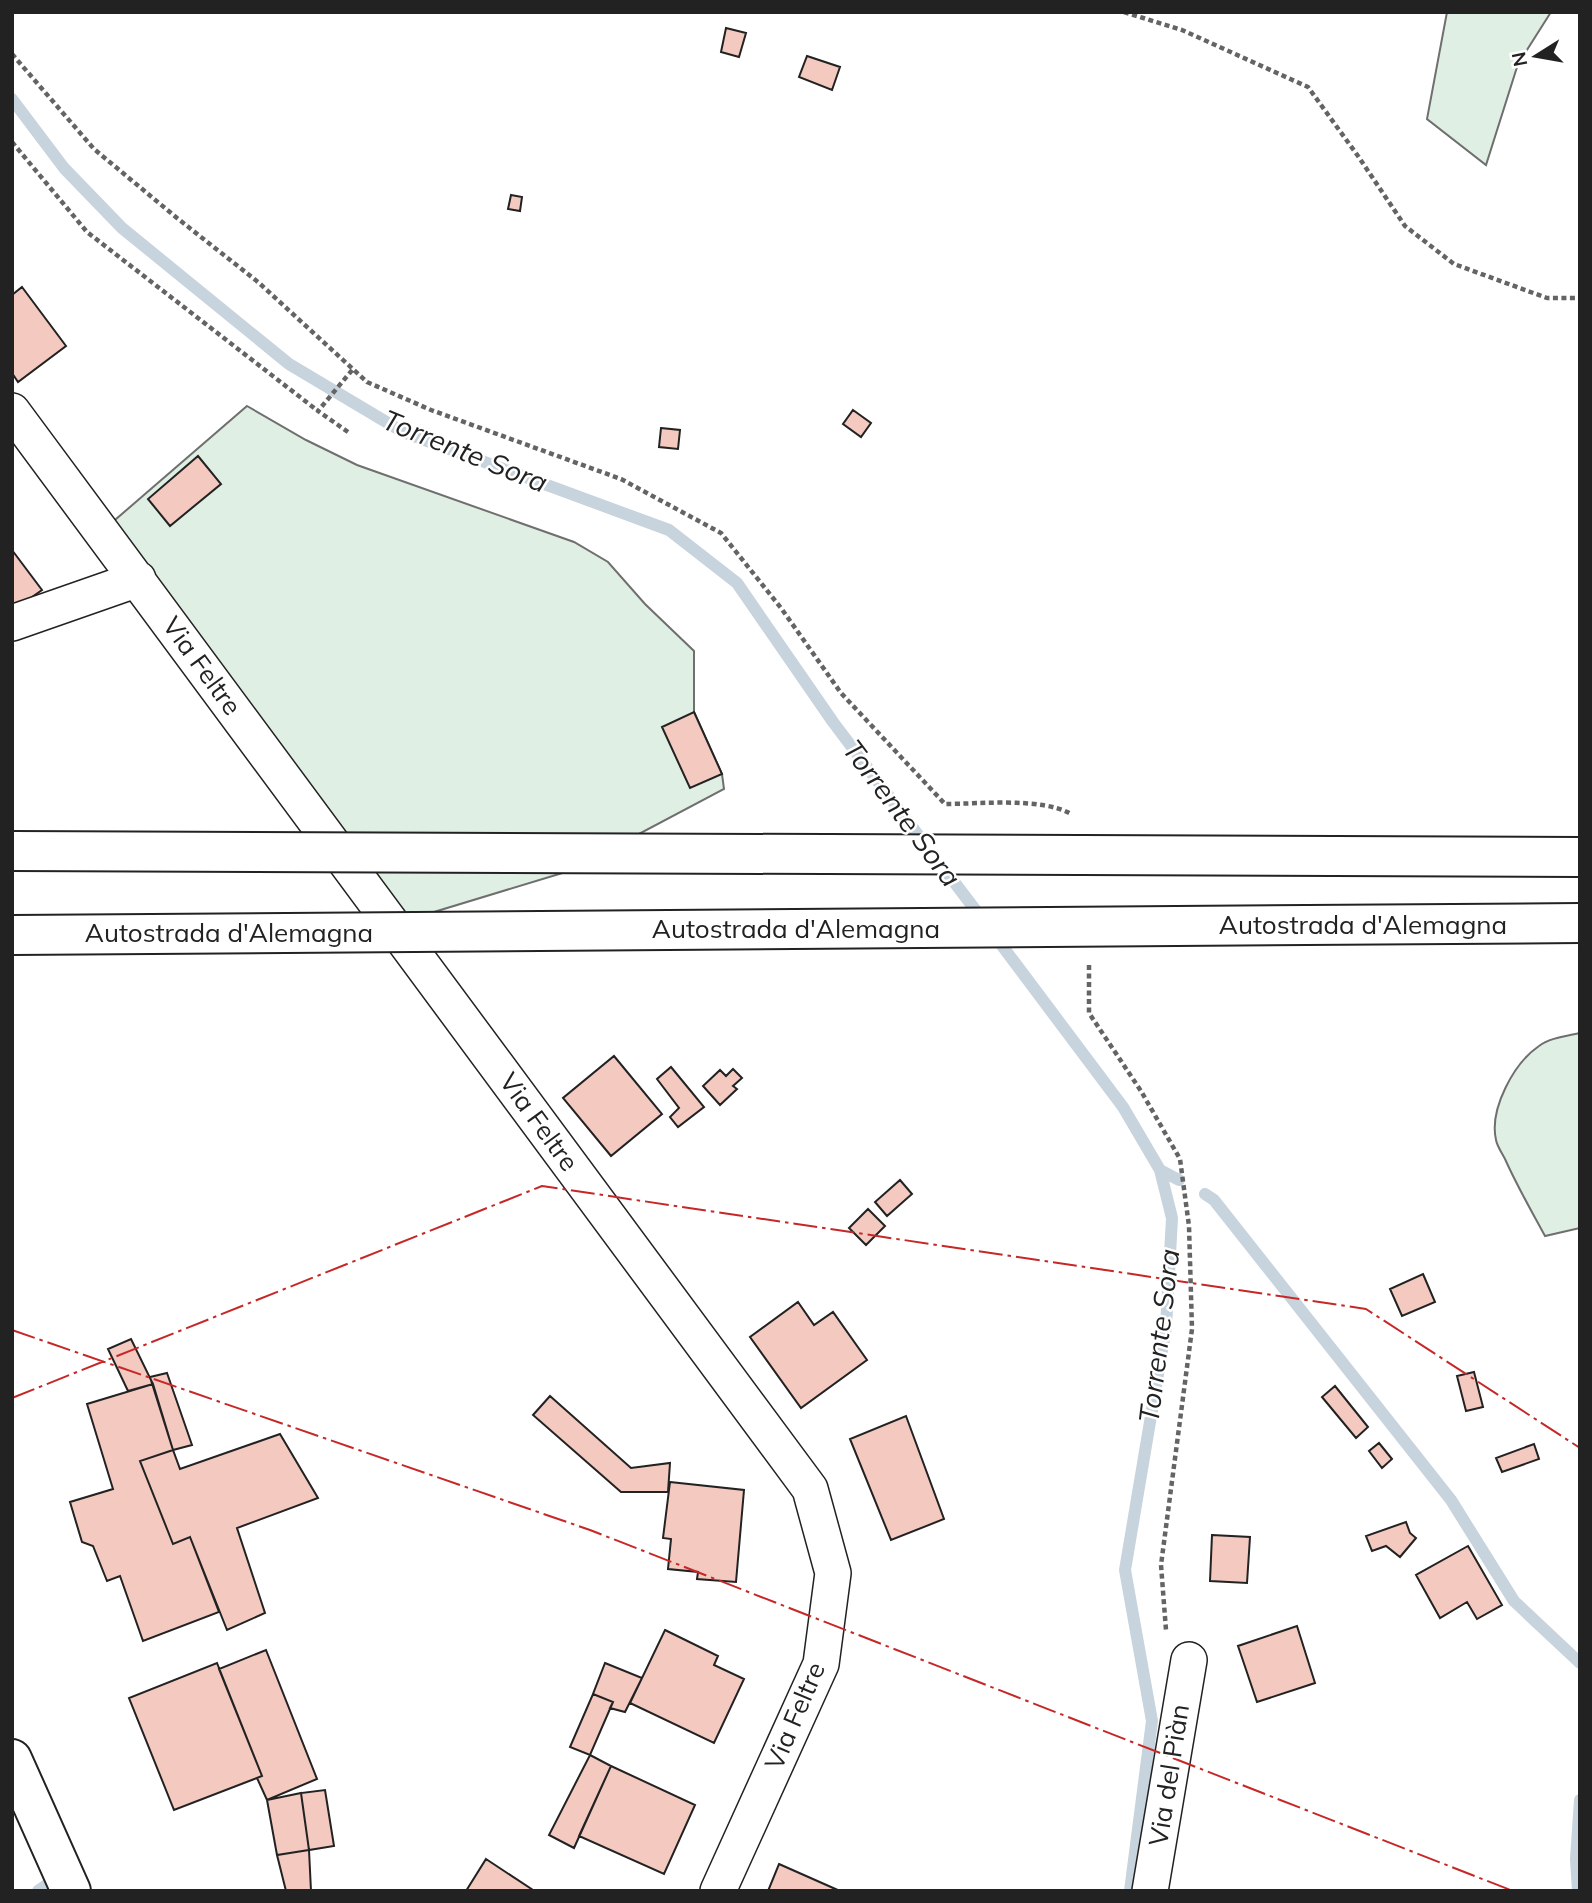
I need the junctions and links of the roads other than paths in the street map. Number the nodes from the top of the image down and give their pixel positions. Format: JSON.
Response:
{"nodes":[{"id":1,"x":12,"y":411,"type":"edge"},
{"id":2,"x":138,"y":579,"type":"junction"},
{"id":3,"x":12,"y":623,"type":"edge"},
{"id":4,"x":12,"y":851,"type":"edge"},
{"id":5,"x":1580,"y":857,"type":"edge"},
{"id":6,"x":1580,"y":923,"type":"edge"},
{"id":7,"x":12,"y":935,"type":"edge"},
{"id":8,"x":1189,"y":1660,"type":"road end"},
{"id":9,"x":12,"y":1759,"type":"edge"},
{"id":10,"x":71,"y":1891,"type":"edge"},
{"id":11,"x":718,"y":1891,"type":"edge"},
{"id":12,"x":1150,"y":1891,"type":"edge"}],
"edges":[{"from":1,"to":2,"type":"street","name":"Via Feltre"},
{"from":2,"to":3,"type":"street"},
{"from":2,"to":11,"type":"street","name":"Via Feltre"},
{"from":4,"to":5,"type":"main road","bridge":true},
{"from":6,"to":7,"type":"main road","name":"Autostrada d'Alemagna","bridge":true},
{"from":8,"to":12,"type":"street","name":"Via del Piàn"},
{"from":9,"to":10,"type":"main road"}]}
